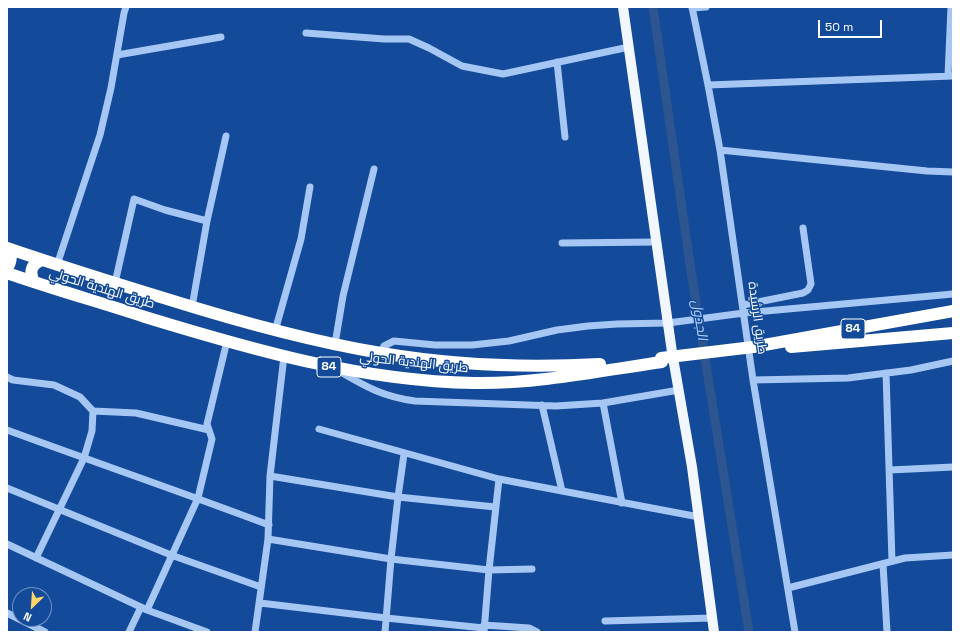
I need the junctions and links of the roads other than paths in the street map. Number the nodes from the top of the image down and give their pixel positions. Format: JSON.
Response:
{"nodes":[{"id":1,"x":126,"y":7,"type":"edge"},
{"id":2,"x":623,"y":7,"type":"edge"},
{"id":3,"x":692,"y":7,"type":"edge"},
{"id":4,"x":706,"y":7,"type":"edge"},
{"id":5,"x":952,"y":7,"type":"edge"},
{"id":6,"x":306,"y":33,"type":"dead end"},
{"id":7,"x":222,"y":37,"type":"dead end"},
{"id":8,"x":629,"y":47,"type":"junction"},
{"id":9,"x":117,"y":55,"type":"junction"},
{"id":10,"x":556,"y":62,"type":"junction"},
{"id":11,"x":951,"y":76,"type":"edge"},
{"id":12,"x":708,"y":85,"type":"junction"},
{"id":13,"x":226,"y":136,"type":"dead end"},
{"id":14,"x":565,"y":137,"type":"dead end"},
{"id":15,"x":720,"y":150,"type":"junction"},
{"id":16,"x":374,"y":169,"type":"dead end"},
{"id":17,"x":953,"y":172,"type":"edge"},
{"id":18,"x":310,"y":187,"type":"dead end"},
{"id":19,"x":207,"y":221,"type":"junction"},
{"id":20,"x":804,"y":228,"type":"dead end"},
{"id":21,"x":657,"y":242,"type":"junction"},
{"id":22,"x":562,"y":243,"type":"dead end"},
{"id":23,"x":7,"y":248,"type":"edge"},
{"id":24,"x":42,"y":260,"type":"junction"},
{"id":25,"x":58,"y":265,"type":"junction"},
{"id":26,"x":7,"y":268,"type":"edge"},
{"id":27,"x":7,"y":273,"type":"edge"},
{"id":28,"x":34,"y":282,"type":"junction"},
{"id":29,"x":115,"y":283,"type":"junction"},
{"id":30,"x":953,"y":294,"type":"edge"},
{"id":31,"x":743,"y":305,"type":"junction"},
{"id":32,"x":192,"y":307,"type":"junction"},
{"id":33,"x":953,"y":312,"type":"edge"},
{"id":34,"x":744,"y":313,"type":"junction"},
{"id":35,"x":668,"y":323,"type":"junction"},
{"id":36,"x":275,"y":331,"type":"junction"},
{"id":37,"x":953,"y":333,"type":"edge"},
{"id":38,"x":227,"y":341,"type":"junction"},
{"id":39,"x":335,"y":344,"type":"junction"},
{"id":40,"x":754,"y":349,"type":"junction"},
{"id":41,"x":380,"y":353,"type":"junction"},
{"id":42,"x":284,"y":356,"type":"junction"},
{"id":43,"x":661,"y":360,"type":"junction"},
{"id":44,"x":953,"y":361,"type":"edge"},
{"id":45,"x":333,"y":368,"type":"junction"},
{"id":46,"x":886,"y":373,"type":"junction"},
{"id":47,"x":7,"y":377,"type":"edge"},
{"id":48,"x":753,"y":380,"type":"junction"},
{"id":49,"x":679,"y":390,"type":"junction"},
{"id":50,"x":603,"y":403,"type":"junction"},
{"id":51,"x":542,"y":405,"type":"junction"},
{"id":52,"x":93,"y":411,"type":"junction"},
{"id":53,"x":319,"y":429,"type":"dead end"},
{"id":54,"x":7,"y":430,"type":"edge"},
{"id":55,"x":209,"y":430,"type":"junction"},
{"id":56,"x":404,"y":454,"type":"junction"},
{"id":57,"x":84,"y":458,"type":"junction"},
{"id":58,"x":953,"y":467,"type":"edge"},
{"id":59,"x":890,"y":470,"type":"junction"},
{"id":60,"x":270,"y":476,"type":"junction"},
{"id":61,"x":499,"y":479,"type":"junction"},
{"id":62,"x":7,"y":488,"type":"edge"},
{"id":63,"x":562,"y":491,"type":"junction"},
{"id":64,"x":398,"y":497,"type":"junction"},
{"id":65,"x":198,"y":498,"type":"junction"},
{"id":66,"x":622,"y":503,"type":"junction"},
{"id":67,"x":495,"y":507,"type":"junction"},
{"id":68,"x":59,"y":509,"type":"junction"},
{"id":69,"x":699,"y":517,"type":"junction"},
{"id":70,"x":269,"y":525,"type":"junction"},
{"id":71,"x":268,"y":539,"type":"junction"},
{"id":72,"x":7,"y":544,"type":"edge"},
{"id":73,"x":171,"y":555,"type":"junction"},
{"id":74,"x":953,"y":556,"type":"edge"},
{"id":75,"x":36,"y":558,"type":"junction"},
{"id":76,"x":391,"y":559,"type":"junction"},
{"id":77,"x":892,"y":561,"type":"junction"},
{"id":78,"x":883,"y":564,"type":"junction"},
{"id":79,"x":532,"y":569,"type":"dead end"},
{"id":80,"x":489,"y":570,"type":"junction"},
{"id":81,"x":261,"y":587,"type":"junction"},
{"id":82,"x":788,"y":588,"type":"junction"},
{"id":83,"x":260,"y":603,"type":"junction"},
{"id":84,"x":144,"y":608,"type":"junction"},
{"id":85,"x":7,"y":613,"type":"edge"},
{"id":86,"x":386,"y":618,"type":"junction"},
{"id":87,"x":712,"y":618,"type":"junction"},
{"id":88,"x":605,"y":621,"type":"dead end"},
{"id":89,"x":484,"y":628,"type":"edge"},
{"id":90,"x":45,"y":632,"type":"edge"},
{"id":91,"x":129,"y":632,"type":"edge"},
{"id":92,"x":207,"y":632,"type":"edge"},
{"id":93,"x":256,"y":632,"type":"edge"},
{"id":94,"x":385,"y":632,"type":"edge"},
{"id":95,"x":537,"y":632,"type":"edge"},
{"id":96,"x":714,"y":632,"type":"edge"},
{"id":97,"x":795,"y":632,"type":"edge"},
{"id":98,"x":887,"y":632,"type":"edge"}],
"edges":[{"from":1,"to":9,"type":"street"},
{"from":2,"to":8,"type":"main road"},
{"from":3,"to":4,"type":"street"},
{"from":3,"to":12,"type":"street","name":"طريق الرشيدة"},
{"from":5,"to":11,"type":"street"},
{"from":6,"to":10,"type":"street"},
{"from":7,"to":9,"type":"street"},
{"from":8,"to":10,"type":"street"},
{"from":8,"to":21,"type":"main road"},
{"from":9,"to":25,"type":"street"},
{"from":10,"to":14,"type":"street"},
{"from":11,"to":12,"type":"street"},
{"from":12,"to":15,"type":"street","name":"طريق الرشيدة"},
{"from":13,"to":19,"type":"street"},
{"from":15,"to":17,"type":"street"},
{"from":15,"to":31,"type":"street","name":"طريق الرشيدة"},
{"from":16,"to":39,"type":"street"},
{"from":18,"to":36,"type":"street"},
{"from":19,"to":29,"type":"street"},
{"from":19,"to":32,"type":"street"},
{"from":20,"to":31,"type":"street"},
{"from":21,"to":22,"type":"street"},
{"from":21,"to":35,"type":"main road"},
{"from":23,"to":24,"type":"highway","name":"طريق الهندية الحولي","number":"84"},
{"from":23,"to":26,"type":"highway"},
{"from":24,"to":25,"type":"highway","name":"طريق الهندية الحولي","number":"84"},
{"from":24,"to":28,"type":"highway"},
{"from":25,"to":29,"type":"highway","name":"طريق الهندية الحولي","number":"84"},
{"from":27,"to":28,"type":"highway","name":"طريق الهندية الحولي","number":"84"},
{"from":28,"to":38,"type":"highway","name":"طريق الهندية الحولي","number":"84"},
{"from":29,"to":32,"type":"highway","name":"طريق الهندية الحولي","number":"84"},
{"from":30,"to":34,"type":"street"},
{"from":31,"to":34,"type":"street","name":"طريق الرشيدة"},
{"from":32,"to":36,"type":"highway","name":"طريق الهندية الحولي","number":"84"},
{"from":33,"to":40,"type":"highway","number":"84"},
{"from":34,"to":35,"type":"street"},
{"from":34,"to":48,"type":"street","name":"طريق الرشيدة"},
{"from":35,"to":41,"type":"street"},
{"from":35,"to":49,"type":"main road"},
{"from":36,"to":39,"type":"highway","name":"طريق الهندية الحولي","number":"84"},
{"from":37,"to":40,"type":"highway","number":"84"},
{"from":38,"to":42,"type":"highway","name":"طريق الهندية الحولي","number":"84"},
{"from":38,"to":55,"type":"street"},
{"from":39,"to":41,"type":"highway","name":"طريق الهندية الحولي","number":"84"},
{"from":40,"to":43,"type":"highway","number":"84"},
{"from":41,"to":43,"type":"highway","name":"طريق الهندية الحولي","number":"84"},
{"from":42,"to":45,"type":"highway","name":"طريق الهندية الحولي","number":"84"},
{"from":42,"to":60,"type":"street"},
{"from":43,"to":45,"type":"highway","name":"طريق الهندية الحولي","number":"84"},
{"from":44,"to":46,"type":"street"},
{"from":45,"to":51,"type":"street"},
{"from":46,"to":48,"type":"street"},
{"from":46,"to":59,"type":"street"},
{"from":47,"to":52,"type":"street"},
{"from":48,"to":82,"type":"street","name":"طريق الرشيدة"},
{"from":49,"to":50,"type":"street"},
{"from":49,"to":69,"type":"main road"},
{"from":50,"to":51,"type":"street"},
{"from":50,"to":66,"type":"street"},
{"from":51,"to":63,"type":"street"},
{"from":52,"to":55,"type":"street"},
{"from":52,"to":57,"type":"street"},
{"from":53,"to":56,"type":"street"},
{"from":54,"to":57,"type":"street"},
{"from":55,"to":65,"type":"street"},
{"from":56,"to":61,"type":"street"},
{"from":56,"to":64,"type":"street"},
{"from":57,"to":65,"type":"street"},
{"from":57,"to":68,"type":"street"},
{"from":58,"to":59,"type":"street"},
{"from":59,"to":77,"type":"street"},
{"from":60,"to":64,"type":"street"},
{"from":60,"to":70,"type":"street"},
{"from":61,"to":63,"type":"street"},
{"from":61,"to":67,"type":"street"},
{"from":62,"to":68,"type":"street"},
{"from":63,"to":66,"type":"street"},
{"from":64,"to":67,"type":"street"},
{"from":64,"to":76,"type":"street"},
{"from":65,"to":70,"type":"street"},
{"from":65,"to":73,"type":"street"},
{"from":66,"to":69,"type":"street"},
{"from":67,"to":80,"type":"street"},
{"from":68,"to":73,"type":"street"},
{"from":68,"to":75,"type":"street"},
{"from":69,"to":87,"type":"main road"},
{"from":70,"to":71,"type":"street"},
{"from":71,"to":76,"type":"street"},
{"from":71,"to":81,"type":"street"},
{"from":72,"to":75,"type":"street"},
{"from":73,"to":81,"type":"street"},
{"from":73,"to":84,"type":"street"},
{"from":74,"to":77,"type":"street"},
{"from":75,"to":84,"type":"street"},
{"from":76,"to":80,"type":"street"},
{"from":76,"to":86,"type":"street"},
{"from":77,"to":78,"type":"street"},
{"from":78,"to":82,"type":"street"},
{"from":78,"to":98,"type":"street"},
{"from":79,"to":80,"type":"street"},
{"from":80,"to":89,"type":"street"},
{"from":81,"to":83,"type":"street"},
{"from":82,"to":97,"type":"street","name":"طريق الرشيدة"},
{"from":83,"to":86,"type":"street"},
{"from":83,"to":93,"type":"street"},
{"from":84,"to":91,"type":"street"},
{"from":84,"to":92,"type":"street"},
{"from":85,"to":90,"type":"street"},
{"from":86,"to":89,"type":"street"},
{"from":86,"to":94,"type":"street"},
{"from":87,"to":88,"type":"street"},
{"from":87,"to":96,"type":"main road"},
{"from":89,"to":95,"type":"street"}]}
